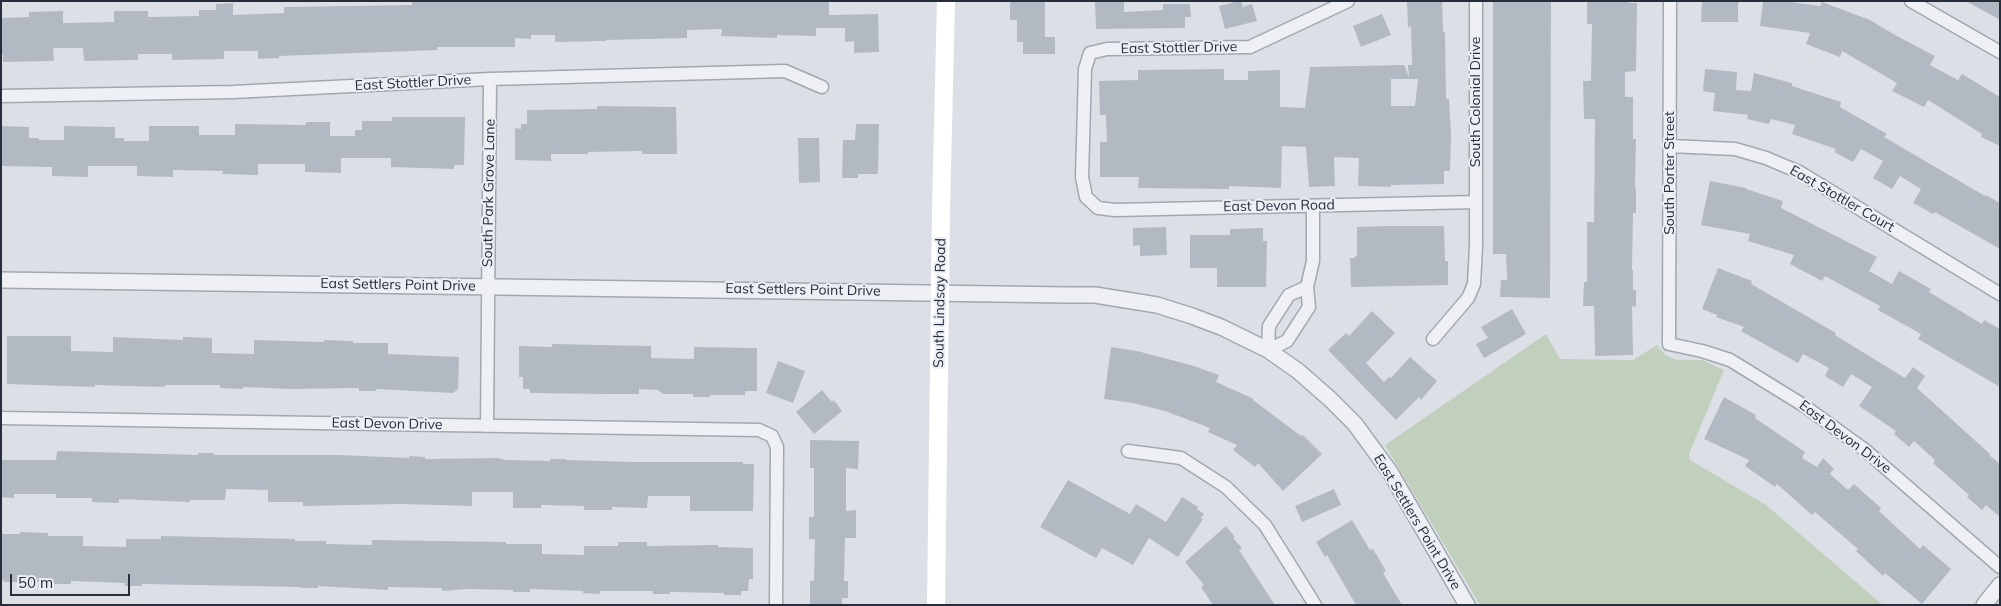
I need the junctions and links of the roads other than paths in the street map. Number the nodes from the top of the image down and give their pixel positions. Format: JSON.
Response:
{"nodes":[{"id":1,"x":946,"y":1,"type":"edge"},
{"id":2,"x":1348,"y":1,"type":"edge"},
{"id":3,"x":1476,"y":1,"type":"edge"},
{"id":4,"x":1670,"y":1,"type":"edge"},
{"id":5,"x":1911,"y":1,"type":"edge"},
{"id":6,"x":2000,"y":52,"type":"edge"},
{"id":7,"x":490,"y":80,"type":"junction"},
{"id":8,"x":822,"y":87,"type":"dead end"},
{"id":9,"x":1,"y":96,"type":"edge"},
{"id":10,"x":1670,"y":146,"type":"junction"},
{"id":11,"x":1086,"y":197,"type":"joint"},
{"id":12,"x":1476,"y":202,"type":"junction"},
{"id":13,"x":1313,"y":206,"type":"junction"},
{"id":14,"x":1,"y":280,"type":"edge"},
{"id":15,"x":488,"y":286,"type":"junction"},
{"id":16,"x":1307,"y":287,"type":"junction"},
{"id":17,"x":941,"y":292,"type":"junction"},
{"id":18,"x":2000,"y":294,"type":"edge"},
{"id":19,"x":1433,"y":339,"type":"dead end"},
{"id":20,"x":1669,"y":344,"type":"joint"},
{"id":21,"x":1268,"y":350,"type":"junction"},
{"id":22,"x":1,"y":418,"type":"edge"},
{"id":23,"x":487,"y":426,"type":"junction"},
{"id":24,"x":1128,"y":451,"type":"dead end"},
{"id":25,"x":2000,"y":567,"type":"edge"},
{"id":26,"x":2000,"y":585,"type":"edge"},
{"id":27,"x":776,"y":605,"type":"edge"},
{"id":28,"x":936,"y":605,"type":"edge"},
{"id":29,"x":1315,"y":605,"type":"edge"},
{"id":30,"x":1467,"y":605,"type":"edge"},
{"id":31,"x":1984,"y":605,"type":"edge"}],
"edges":[{"from":1,"to":17,"type":"main road","name":"South Lindsay Road"},
{"from":2,"to":11,"type":"street","name":"East Stottler Drive"},
{"from":3,"to":12,"type":"street","name":"South Colonial Drive"},
{"from":4,"to":10,"type":"street","name":"South Porter Street"},
{"from":5,"to":6,"type":"street"},
{"from":7,"to":8,"type":"street","name":"East Stottler Drive"},
{"from":7,"to":9,"type":"street","name":"East Stottler Drive"},
{"from":7,"to":15,"type":"street","name":"South Park Grove Lane"},
{"from":10,"to":18,"type":"street","name":"East Stottler Court"},
{"from":10,"to":20,"type":"street","name":"South Porter Street"},
{"from":11,"to":13,"type":"street","name":"East Devon Road"},
{"from":12,"to":13,"type":"street","name":"East Devon Road"},
{"from":12,"to":19,"type":"street","name":"South Colonial Drive"},
{"from":13,"to":16,"type":"street"},
{"from":14,"to":15,"type":"street","name":"East Settlers Point Drive"},
{"from":15,"to":17,"type":"street","name":"East Settlers Point Drive"},
{"from":15,"to":23,"type":"street","name":"South Park Grove Lane"},
{"from":16,"to":21,"type":"street"},
{"from":16,"to":21,"type":"street"},
{"from":17,"to":21,"type":"street","name":"East Settlers Point Drive"},
{"from":17,"to":28,"type":"main road","name":"South Lindsay Road"},
{"from":20,"to":25,"type":"street","name":"East Devon Drive"},
{"from":21,"to":30,"type":"street","name":"East Settlers Point Drive"},
{"from":22,"to":23,"type":"street","name":"East Devon Drive"},
{"from":23,"to":27,"type":"street","name":"East Devon Drive"},
{"from":24,"to":29,"type":"street"},
{"from":26,"to":31,"type":"street"}]}
